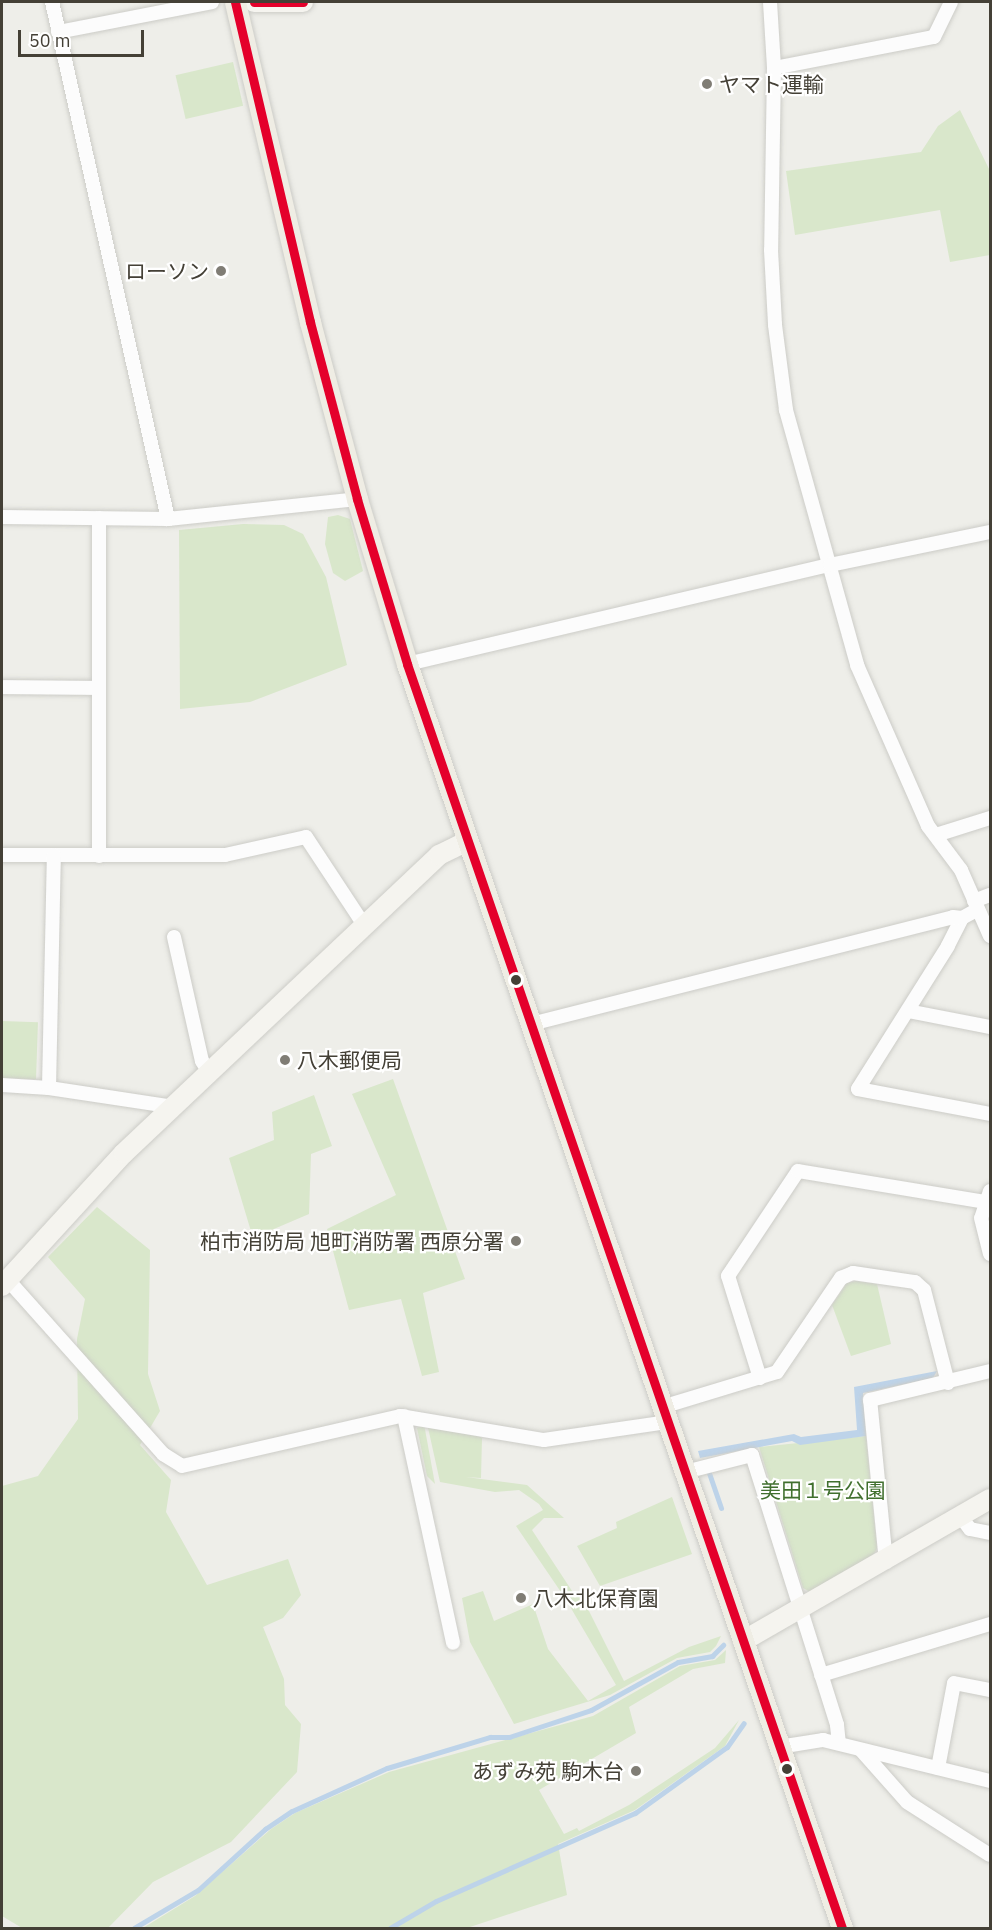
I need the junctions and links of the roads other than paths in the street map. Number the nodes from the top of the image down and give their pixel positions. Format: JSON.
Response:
{"nodes":[{"id":1,"x":51,"y":2,"type":"edge"},
{"id":2,"x":212,"y":2,"type":"edge"},
{"id":3,"x":235,"y":2,"type":"edge"},
{"id":4,"x":254,"y":2,"type":"edge"},
{"id":5,"x":303,"y":2,"type":"edge"},
{"id":6,"x":770,"y":2,"type":"edge"},
{"id":7,"x":951,"y":2,"type":"edge"},
{"id":8,"x":58,"y":32,"type":"junction"},
{"id":9,"x":774,"y":68,"type":"junction"},
{"id":10,"x":357,"y":499,"type":"junction"},
{"id":11,"x":2,"y":517,"type":"edge"},
{"id":12,"x":99,"y":518,"type":"junction"},
{"id":13,"x":168,"y":519,"type":"junction"},
{"id":14,"x":990,"y":532,"type":"edge"},
{"id":15,"x":830,"y":565,"type":"junction"},
{"id":16,"x":406,"y":664,"type":"junction"},
{"id":17,"x":2,"y":687,"type":"edge"},
{"id":18,"x":97,"y":688,"type":"junction"},
{"id":19,"x":990,"y":818,"type":"edge"},
{"id":20,"x":936,"y":835,"type":"junction"},
{"id":21,"x":466,"y":842,"type":"junction"},
{"id":22,"x":2,"y":855,"type":"edge"},
{"id":23,"x":54,"y":855,"type":"junction"},
{"id":24,"x":99,"y":856,"type":"junction"},
{"id":25,"x":990,"y":895,"type":"edge"},
{"id":26,"x":976,"y":905,"type":"junction"},
{"id":27,"x":962,"y":918,"type":"junction"},
{"id":28,"x":364,"y":925,"type":"junction"},
{"id":29,"x":990,"y":936,"type":"edge"},
{"id":30,"x":174,"y":937,"type":"dead end"},
{"id":31,"x":908,"y":1011,"type":"junction"},
{"id":32,"x":531,"y":1024,"type":"junction"},
{"id":33,"x":990,"y":1027,"type":"edge"},
{"id":34,"x":210,"y":1074,"type":"junction"},
{"id":35,"x":2,"y":1085,"type":"edge"},
{"id":36,"x":49,"y":1088,"type":"junction"},
{"id":37,"x":174,"y":1107,"type":"junction"},
{"id":38,"x":990,"y":1114,"type":"edge"},
{"id":39,"x":988,"y":1197,"type":"edge"},
{"id":40,"x":990,"y":1254,"type":"edge"},
{"id":41,"x":5,"y":1283,"type":"edge"},
{"id":42,"x":990,"y":1371,"type":"edge"},
{"id":43,"x":760,"y":1378,"type":"junction"},
{"id":44,"x":948,"y":1383,"type":"junction"},
{"id":45,"x":665,"y":1415,"type":"junction"},
{"id":46,"x":404,"y":1416,"type":"junction"},
{"id":47,"x":685,"y":1472,"type":"junction"},
{"id":48,"x":990,"y":1499,"type":"edge"},
{"id":49,"x":961,"y":1517,"type":"junction"},
{"id":50,"x":990,"y":1533,"type":"edge"},
{"id":51,"x":886,"y":1562,"type":"junction"},
{"id":52,"x":802,"y":1610,"type":"junction"},
{"id":53,"x":990,"y":1624,"type":"edge"},
{"id":54,"x":743,"y":1641,"type":"junction"},
{"id":55,"x":453,"y":1643,"type":"dead end"},
{"id":56,"x":821,"y":1675,"type":"junction"},
{"id":57,"x":990,"y":1690,"type":"edge"},
{"id":58,"x":839,"y":1743,"type":"junction"},
{"id":59,"x":779,"y":1747,"type":"junction"},
{"id":60,"x":861,"y":1750,"type":"junction"},
{"id":61,"x":938,"y":1768,"type":"junction"},
{"id":62,"x":990,"y":1781,"type":"edge"},
{"id":63,"x":990,"y":1855,"type":"edge"},
{"id":64,"x":842,"y":1929,"type":"edge"}],
"edges":[{"from":1,"to":8,"type":"street"},
{"from":2,"to":8,"type":"street"},
{"from":3,"to":10,"type":"main road"},
{"from":4,"to":5,"type":"street"},
{"from":6,"to":9,"type":"street"},
{"from":7,"to":9,"type":"street"},
{"from":8,"to":13,"type":"street"},
{"from":9,"to":15,"type":"street"},
{"from":10,"to":13,"type":"street"},
{"from":10,"to":16,"type":"main road"},
{"from":11,"to":12,"type":"street"},
{"from":12,"to":13,"type":"street"},
{"from":12,"to":18,"type":"street"},
{"from":14,"to":15,"type":"street"},
{"from":15,"to":16,"type":"street"},
{"from":15,"to":20,"type":"street"},
{"from":16,"to":21,"type":"main road"},
{"from":17,"to":18,"type":"street"},
{"from":18,"to":24,"type":"street"},
{"from":19,"to":20,"type":"street"},
{"from":20,"to":26,"type":"street"},
{"from":21,"to":28,"type":"street"},
{"from":21,"to":32,"type":"main road"},
{"from":22,"to":23,"type":"street"},
{"from":23,"to":24,"type":"street"},
{"from":23,"to":36,"type":"street"},
{"from":24,"to":28,"type":"street"},
{"from":25,"to":26,"type":"street"},
{"from":26,"to":27,"type":"street"},
{"from":26,"to":29,"type":"street"},
{"from":27,"to":31,"type":"street"},
{"from":27,"to":32,"type":"street"},
{"from":28,"to":34,"type":"street"},
{"from":30,"to":34,"type":"street"},
{"from":31,"to":33,"type":"street"},
{"from":31,"to":38,"type":"street"},
{"from":32,"to":45,"type":"main road"},
{"from":34,"to":37,"type":"street"},
{"from":35,"to":36,"type":"street"},
{"from":36,"to":37,"type":"street"},
{"from":37,"to":41,"type":"street"},
{"from":39,"to":40,"type":"street"},
{"from":39,"to":43,"type":"street"},
{"from":41,"to":46,"type":"street"},
{"from":42,"to":44,"type":"street"},
{"from":43,"to":44,"type":"street"},
{"from":43,"to":45,"type":"street"},
{"from":44,"to":51,"type":"street"},
{"from":45,"to":46,"type":"street"},
{"from":45,"to":47,"type":"main road"},
{"from":46,"to":55,"type":"street"},
{"from":47,"to":52,"type":"street"},
{"from":47,"to":54,"type":"main road"},
{"from":48,"to":49,"type":"street"},
{"from":49,"to":50,"type":"street"},
{"from":49,"to":51,"type":"street"},
{"from":51,"to":52,"type":"street"},
{"from":52,"to":54,"type":"street"},
{"from":52,"to":56,"type":"street"},
{"from":53,"to":56,"type":"street"},
{"from":54,"to":59,"type":"main road"},
{"from":56,"to":58,"type":"street"},
{"from":57,"to":61,"type":"street"},
{"from":58,"to":59,"type":"street"},
{"from":58,"to":60,"type":"street"},
{"from":59,"to":64,"type":"main road"},
{"from":60,"to":61,"type":"street"},
{"from":60,"to":63,"type":"street"},
{"from":61,"to":62,"type":"street"}]}
